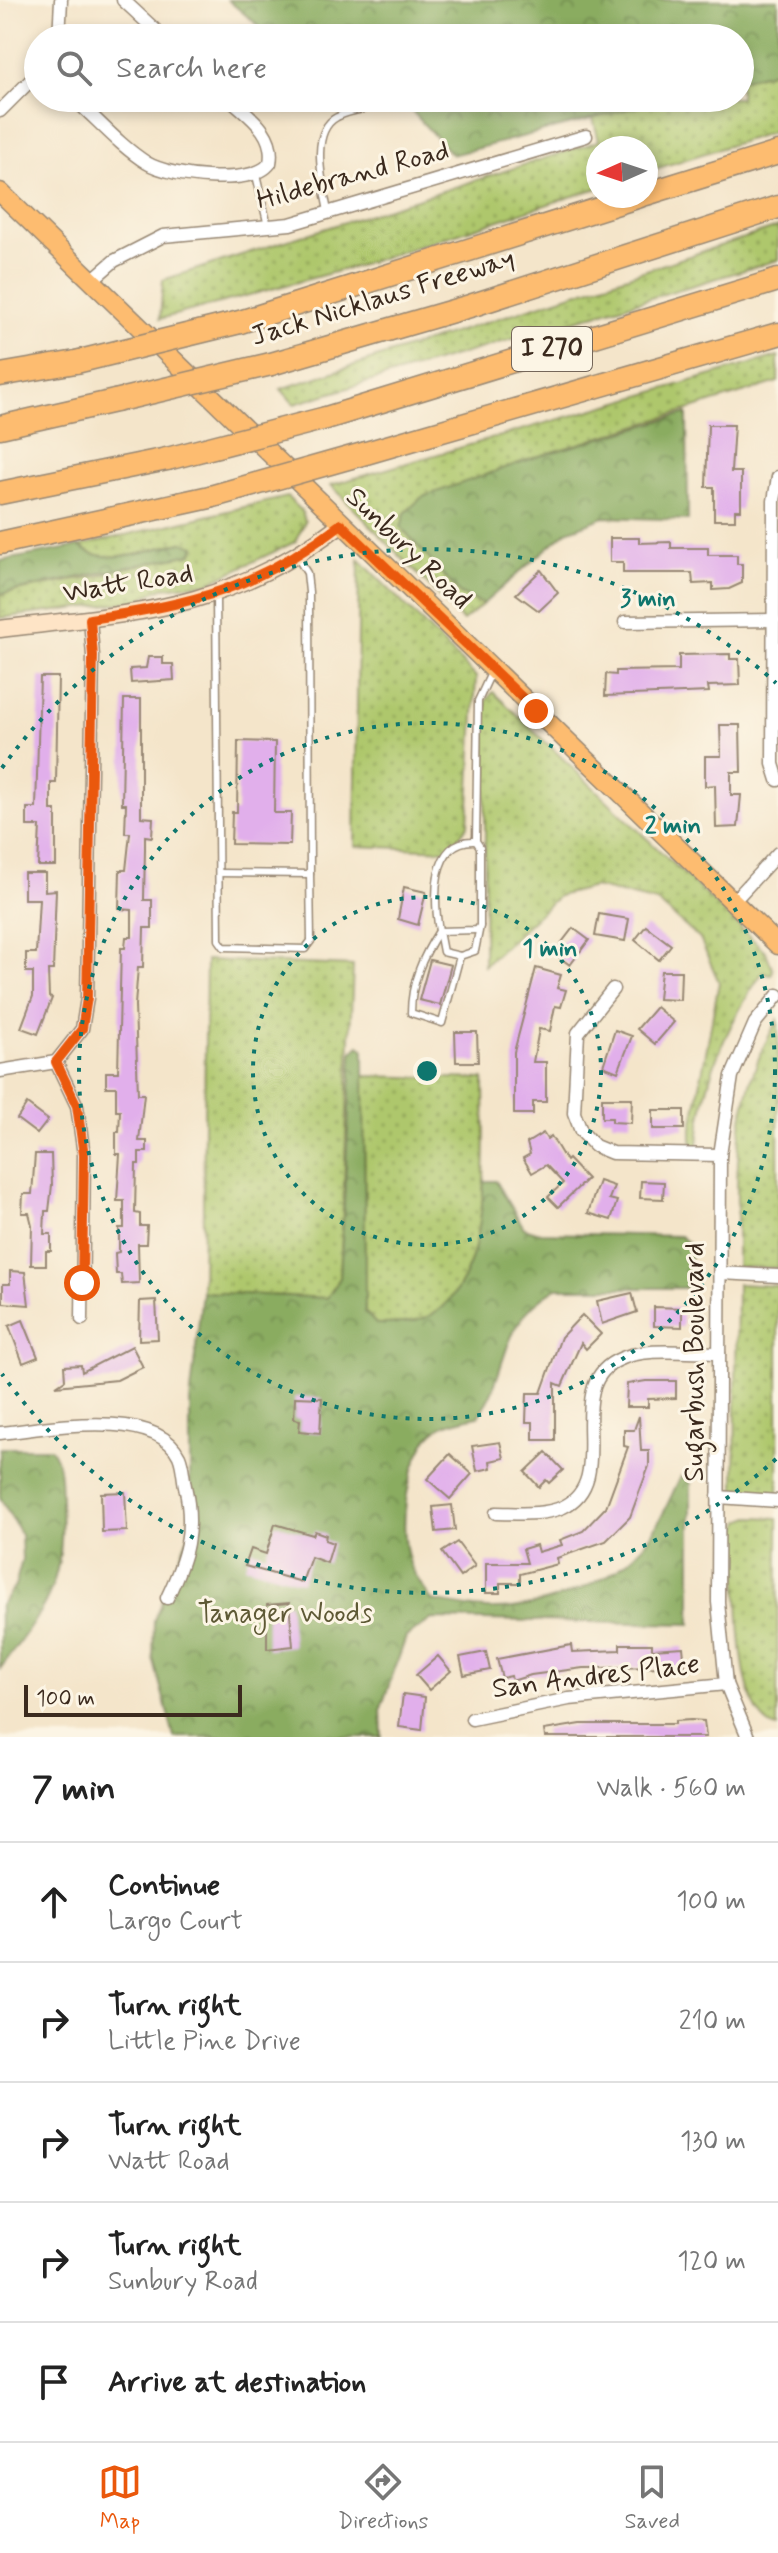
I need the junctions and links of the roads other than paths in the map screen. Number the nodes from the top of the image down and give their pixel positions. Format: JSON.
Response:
{"nodes":[{"id":1,"x":61,"y":0,"type":"edge"},
{"id":2,"x":123,"y":0,"type":"edge"},
{"id":3,"x":60,"y":24,"type":"edge"},
{"id":4,"x":149,"y":24,"type":"edge"},
{"id":5,"x":24,"y":87,"type":"edge"},
{"id":6,"x":0,"y":111,"type":"edge"},
{"id":7,"x":89,"y":112,"type":"edge"},
{"id":8,"x":244,"y":112,"type":"edge"},
{"id":9,"x":354,"y":112,"type":"edge"},
{"id":10,"x":586,"y":136,"type":"dead end"},
{"id":11,"x":778,"y":153,"type":"edge"},
{"id":12,"x":256,"y":175,"type":"junction"},
{"id":13,"x":658,"y":190,"type":"edge"},
{"id":14,"x":0,"y":192,"type":"edge"},
{"id":15,"x":778,"y":207,"type":"edge"},
{"id":16,"x":602,"y":208,"type":"edge"},
{"id":17,"x":328,"y":212,"type":"junction"},
{"id":18,"x":268,"y":226,"type":"junction"},
{"id":19,"x":92,"y":280,"type":"junction"},
{"id":20,"x":778,"y":280,"type":"edge"},
{"id":21,"x":778,"y":334,"type":"edge"},
{"id":22,"x":0,"y":375,"type":"edge"},
{"id":23,"x":0,"y":427,"type":"edge"},
{"id":24,"x":778,"y":477,"type":"edge"},
{"id":25,"x":0,"y":493,"type":"edge"},
{"id":26,"x":341,"y":524,"type":"junction"},
{"id":27,"x":0,"y":543,"type":"edge"},
{"id":28,"x":297,"y":557,"type":"junction"},
{"id":29,"x":216,"y":596,"type":"junction"},
{"id":30,"x":90,"y":619,"type":"junction"},
{"id":31,"x":774,"y":620,"type":"junction"},
{"id":32,"x":625,"y":622,"type":"dead end"},
{"id":33,"x":0,"y":629,"type":"edge"},
{"id":34,"x":493,"y":670,"type":"junction"},
{"id":35,"x":778,"y":780,"type":"edge"},
{"id":36,"x":476,"y":841,"type":"junction"},
{"id":37,"x":778,"y":853,"type":"edge"},
{"id":38,"x":219,"y":873,"type":"junction"},
{"id":39,"x":310,"y":874,"type":"junction"},
{"id":40,"x":734,"y":901,"type":"junction"},
{"id":41,"x":480,"y":926,"type":"junction"},
{"id":42,"x":439,"y":931,"type":"junction"},
{"id":43,"x":778,"y":945,"type":"edge"},
{"id":44,"x":460,"y":956,"type":"junction"},
{"id":45,"x":613,"y":989,"type":"dead end"},
{"id":46,"x":778,"y":995,"type":"edge"},
{"id":47,"x":56,"y":1062,"type":"junction"},
{"id":48,"x":0,"y":1071,"type":"edge"},
{"id":49,"x":720,"y":1155,"type":"junction"},
{"id":50,"x":720,"y":1273,"type":"junction"},
{"id":51,"x":778,"y":1276,"type":"edge"},
{"id":52,"x":82,"y":1319,"type":"dead end"},
{"id":53,"x":719,"y":1353,"type":"junction"},
{"id":54,"x":0,"y":1433,"type":"edge"},
{"id":55,"x":718,"y":1497,"type":"junction"},
{"id":56,"x":778,"y":1501,"type":"edge"},
{"id":57,"x":496,"y":1513,"type":"dead end"},
{"id":58,"x":167,"y":1598,"type":"dead end"},
{"id":59,"x":726,"y":1684,"type":"junction"},
{"id":60,"x":472,"y":1719,"type":"dead end"},
{"id":61,"x":748,"y":1737,"type":"edge"}],
"edges":[{"from":1,"to":3,"type":"street"},
{"from":2,"to":4,"type":"street"},
{"from":5,"to":6,"type":"street"},
{"from":7,"to":12,"type":"street"},
{"from":8,"to":12,"type":"street"},
{"from":9,"to":17,"type":"lane"},
{"from":10,"to":17,"type":"street","name":"Hildebrand Road"},
{"from":11,"to":13,"type":"highway"},
{"from":12,"to":18,"type":"lane"},
{"from":14,"to":19,"type":"main road","name":"Sunbury Road"},
{"from":15,"to":23,"type":"highway","name":"Jack Nicklaus Freeway","number":"I 270","bridge":true},
{"from":16,"to":22,"type":"highway","bridge":true},
{"from":17,"to":18,"type":"street","name":"Hildebrand Road"},
{"from":18,"to":19,"type":"street","name":"Hildebrand Road"},
{"from":19,"to":26,"type":"main road","name":"Sunbury Road"},
{"from":20,"to":25,"type":"highway","number":"I 270","bridge":true},
{"from":21,"to":27,"type":"highway","bridge":true},
{"from":24,"to":31,"type":"street"},
{"from":26,"to":28,"type":"street","name":"Watt Road"},
{"from":26,"to":34,"type":"main road","name":"Sunbury Road"},
{"from":28,"to":29,"type":"street","name":"Watt Road"},
{"from":28,"to":39,"type":"lane"},
{"from":29,"to":30,"type":"street","name":"Watt Road"},
{"from":29,"to":38,"type":"lane"},
{"from":30,"to":33,"type":"street","name":"Watt Road"},
{"from":30,"to":47,"type":"street"},
{"from":31,"to":32,"type":"street"},
{"from":31,"to":35,"type":"street"},
{"from":34,"to":36,"type":"lane"},
{"from":34,"to":40,"type":"main road","name":"Sunbury Road"},
{"from":36,"to":41,"type":"lane"},
{"from":36,"to":42,"type":"lane"},
{"from":37,"to":40,"type":"street"},
{"from":38,"to":39,"type":"lane"},
{"from":38,"to":39,"type":"lane"},
{"from":40,"to":43,"type":"main road","name":"Sunbury Road"},
{"from":41,"to":42,"type":"lane"},
{"from":41,"to":44,"type":"lane"},
{"from":42,"to":44,"type":"lane"},
{"from":42,"to":44,"type":"lane"},
{"from":45,"to":49,"type":"street"},
{"from":46,"to":49,"type":"street","name":"Sugarbush Boulevard"},
{"from":47,"to":48,"type":"street"},
{"from":47,"to":52,"type":"street"},
{"from":49,"to":50,"type":"street","name":"Sugarbush Boulevard"},
{"from":50,"to":51,"type":"street"},
{"from":50,"to":53,"type":"street","name":"Sugarbush Boulevard"},
{"from":53,"to":55,"type":"street","name":"Sugarbush Boulevard"},
{"from":53,"to":57,"type":"street"},
{"from":54,"to":58,"type":"street"},
{"from":55,"to":56,"type":"street"},
{"from":55,"to":59,"type":"street","name":"Sugarbush Boulevard"},
{"from":59,"to":60,"type":"street","name":"San Andres Place"},
{"from":59,"to":61,"type":"street","name":"Sugarbush Boulevard"}]}
